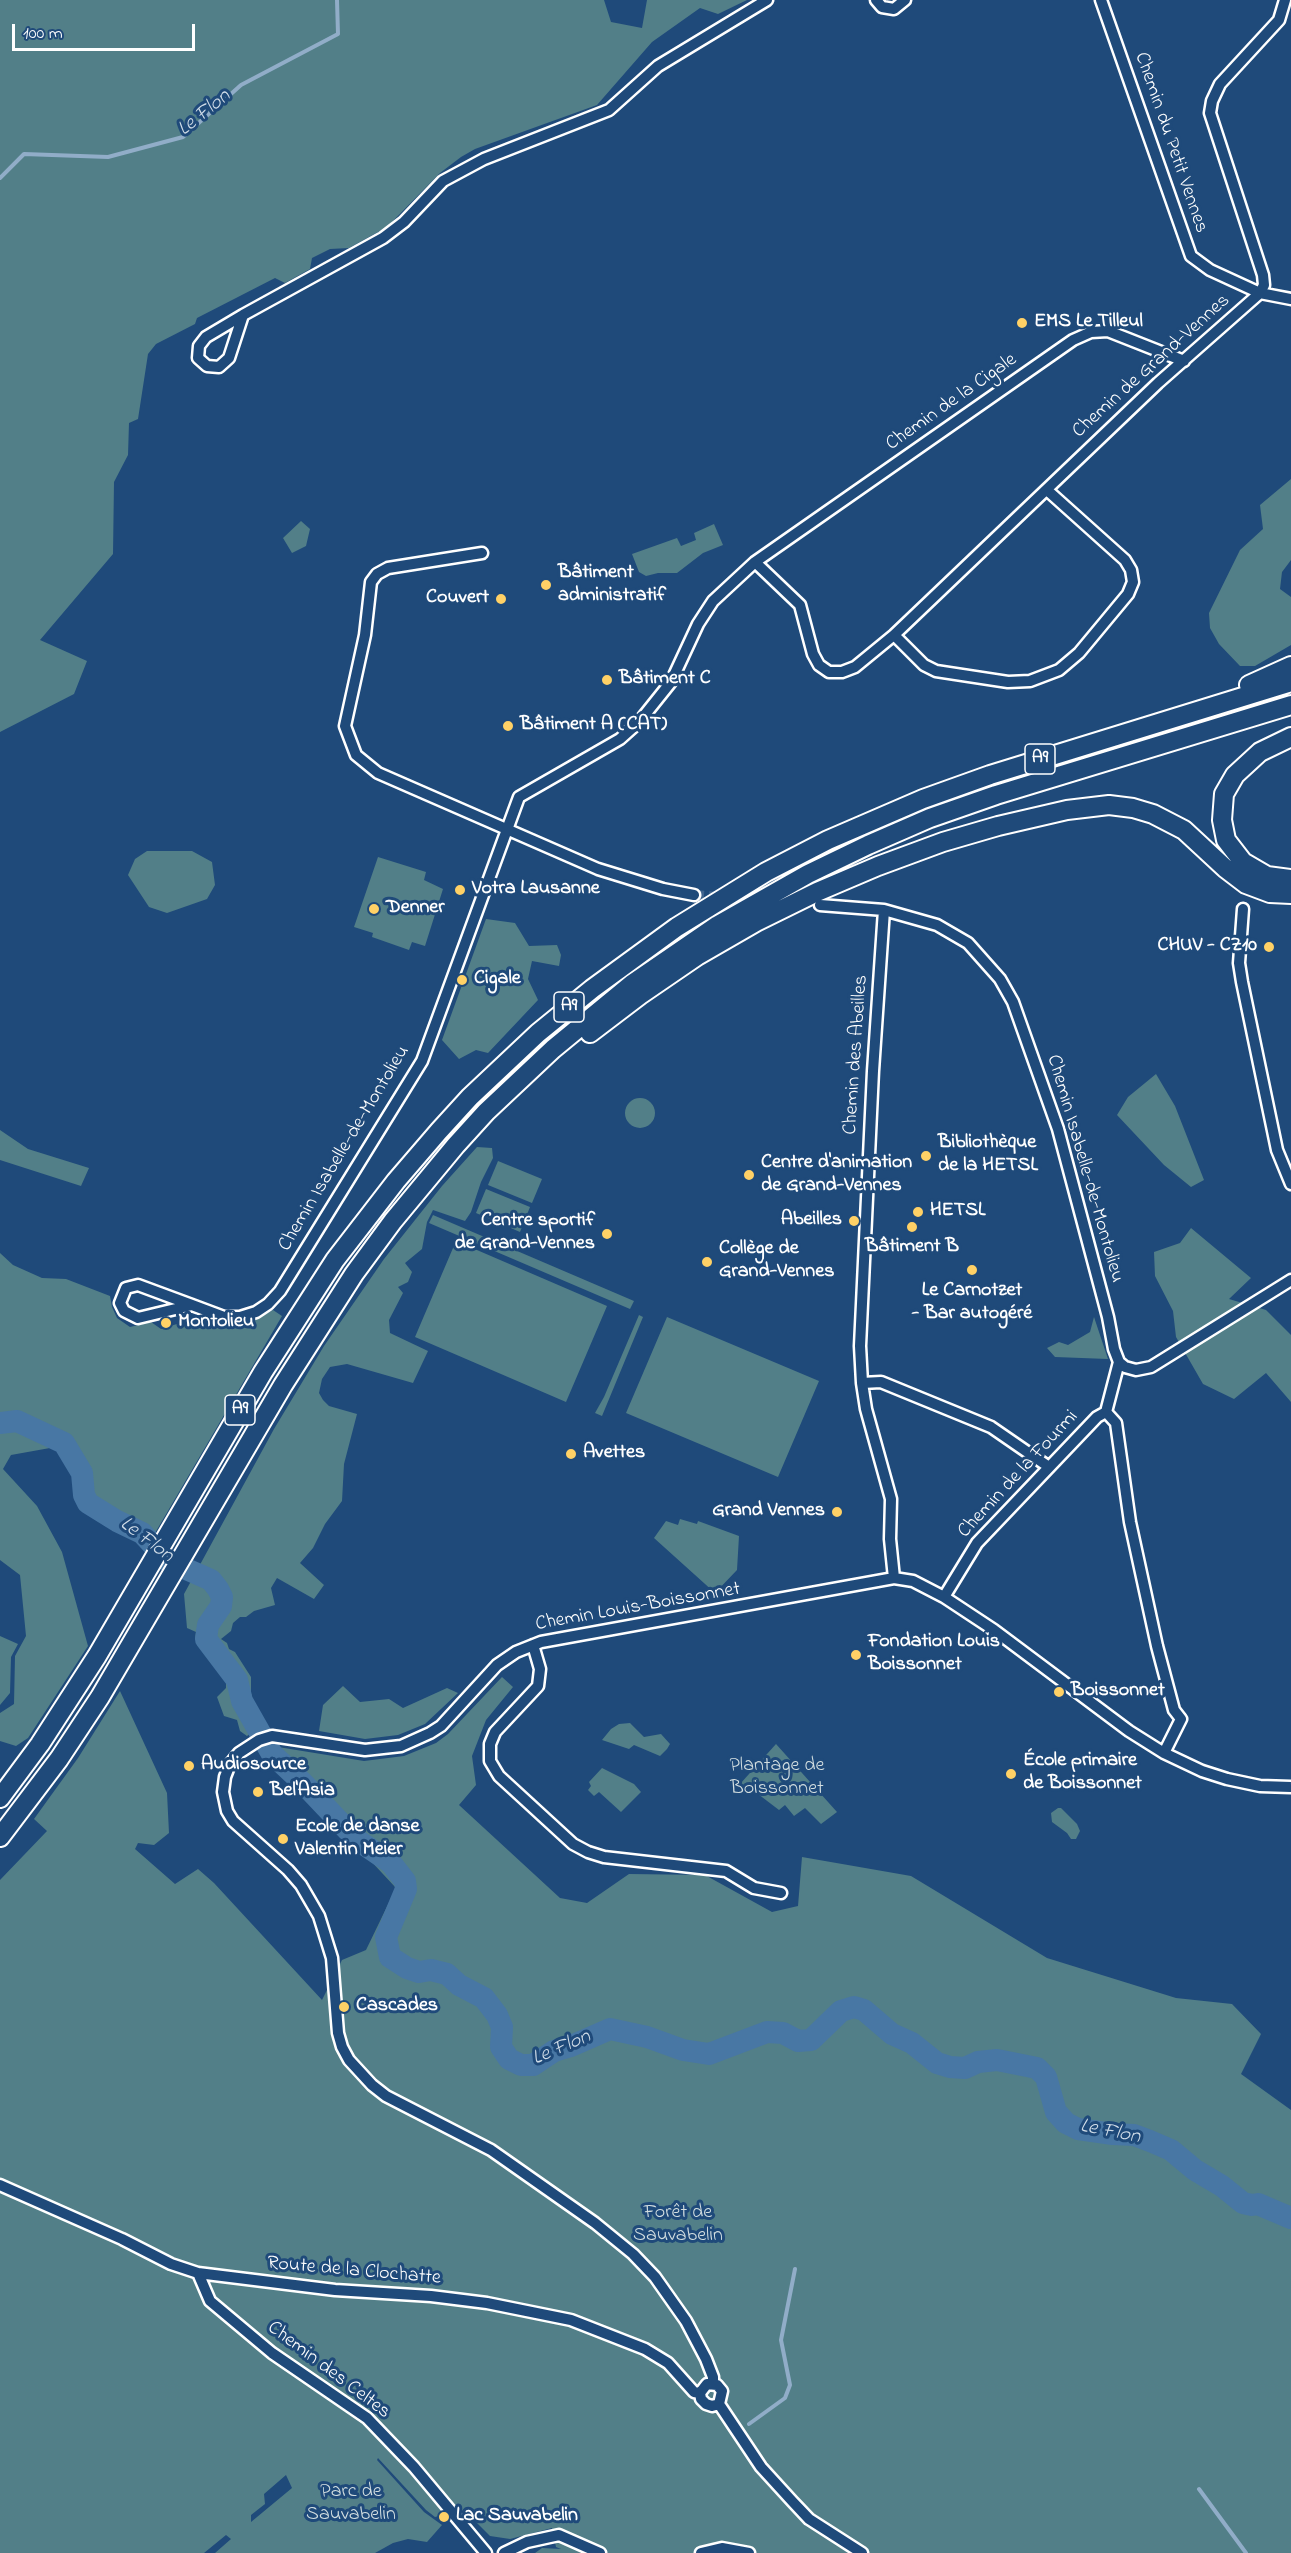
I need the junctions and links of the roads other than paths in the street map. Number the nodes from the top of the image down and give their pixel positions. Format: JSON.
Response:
{"nodes":[{"id":1,"x":767,"y":0,"type":"edge"},
{"id":2,"x":876,"y":0,"type":"edge"},
{"id":3,"x":905,"y":0,"type":"edge"},
{"id":4,"x":1101,"y":0,"type":"edge"},
{"id":5,"x":1285,"y":0,"type":"edge"},
{"id":6,"x":1260,"y":293,"type":"junction"},
{"id":7,"x":1291,"y":299,"type":"edge"},
{"id":8,"x":243,"y":315,"type":"junction"},
{"id":9,"x":1184,"y":361,"type":"junction"},
{"id":10,"x":1047,"y":490,"type":"junction"},
{"id":11,"x":482,"y":553,"type":"dead end"},
{"id":12,"x":755,"y":562,"type":"junction"},
{"id":13,"x":894,"y":635,"type":"junction"},
{"id":14,"x":1291,"y":666,"type":"edge"},
{"id":15,"x":1291,"y":682,"type":"edge"},
{"id":16,"x":1291,"y":705,"type":"edge"},
{"id":17,"x":1182,"y":715,"type":"junction"},
{"id":18,"x":1291,"y":736,"type":"edge"},
{"id":19,"x":507,"y":828,"type":"junction"},
{"id":20,"x":1291,"y":879,"type":"edge"},
{"id":21,"x":1291,"y":894,"type":"edge"},
{"id":22,"x":694,"y":895,"type":"tunnel mouth"},
{"id":23,"x":820,"y":905,"type":"dead end"},
{"id":24,"x":1243,"y":909,"type":"dead end"},
{"id":25,"x":884,"y":910,"type":"junction"},
{"id":26,"x":489,"y":1115,"type":"junction"},
{"id":27,"x":1291,"y":1184,"type":"edge"},
{"id":28,"x":1291,"y":1280,"type":"edge"},
{"id":29,"x":192,"y":1305,"type":"junction"},
{"id":30,"x":1119,"y":1362,"type":"junction"},
{"id":31,"x":862,"y":1383,"type":"junction"},
{"id":32,"x":1106,"y":1412,"type":"junction"},
{"id":33,"x":1049,"y":1467,"type":"junction"},
{"id":34,"x":894,"y":1578,"type":"junction"},
{"id":35,"x":944,"y":1597,"type":"junction"},
{"id":36,"x":533,"y":1644,"type":"junction"},
{"id":37,"x":1164,"y":1753,"type":"junction"},
{"id":38,"x":1291,"y":1787,"type":"edge"},
{"id":39,"x":0,"y":1798,"type":"edge"},
{"id":40,"x":0,"y":1837,"type":"edge"},
{"id":41,"x":781,"y":1893,"type":"dead end"},
{"id":42,"x":0,"y":2185,"type":"edge"},
{"id":43,"x":198,"y":2273,"type":"junction"},
{"id":44,"x":713,"y":2384,"type":"junction"},
{"id":45,"x":700,"y":2393,"type":"junction"},
{"id":46,"x":719,"y":2404,"type":"junction"},
{"id":47,"x":486,"y":2553,"type":"edge"},
{"id":48,"x":504,"y":2553,"type":"edge"},
{"id":49,"x":600,"y":2553,"type":"edge"},
{"id":50,"x":701,"y":2553,"type":"edge"},
{"id":51,"x":749,"y":2553,"type":"edge"},
{"id":52,"x":862,"y":2553,"type":"edge"}],
"edges":[{"from":1,"to":8,"type":"street"},
{"from":2,"to":3,"type":"street"},
{"from":4,"to":6,"type":"street","name":"Chemin du Petit Vennes"},
{"from":5,"to":6,"type":"street"},
{"from":6,"to":7,"type":"street","name":"Chemin de Grand-Vennes"},
{"from":6,"to":9,"type":"street","name":"Chemin de Grand-Vennes"},
{"from":8,"to":8,"type":"street"},
{"from":9,"to":10,"type":"street","name":"Chemin de Grand-Vennes"},
{"from":9,"to":12,"type":"street","name":"Chemin de la Cigale"},
{"from":10,"to":13,"type":"street","name":"Chemin de Grand-Vennes"},
{"from":10,"to":13,"type":"street"},
{"from":11,"to":19,"type":"street"},
{"from":12,"to":13,"type":"street","name":"Chemin de Grand-Vennes"},
{"from":12,"to":19,"type":"street","name":"Chemin de la Cigale"},
{"from":14,"to":17,"type":"highway"},
{"from":15,"to":17,"type":"highway","number":"A9"},
{"from":16,"to":26,"type":"highway","number":"A9"},
{"from":17,"to":39,"type":"highway","number":"A9"},
{"from":18,"to":20,"type":"highway"},
{"from":19,"to":22,"type":"street"},
{"from":19,"to":29,"type":"street","name":"Chemin Isabelle-de-Montolieu"},
{"from":21,"to":26,"type":"highway"},
{"from":23,"to":25,"type":"street","name":"Chemin Isabelle-de-Montolieu"},
{"from":24,"to":27,"type":"street"},
{"from":25,"to":30,"type":"street","name":"Chemin Isabelle-de-Montolieu"},
{"from":25,"to":31,"type":"street","name":"Chemin des Abeilles"},
{"from":26,"to":40,"type":"highway","number":"A9"},
{"from":28,"to":30,"type":"street"},
{"from":29,"to":29,"type":"street","name":"Chemin Isabelle-de-Montolieu"},
{"from":30,"to":32,"type":"street","name":"Chemin Isabelle-de-Montolieu"},
{"from":31,"to":33,"type":"street"},
{"from":31,"to":34,"type":"street","name":"Chemin des Abeilles"},
{"from":32,"to":33,"type":"street","name":"Chemin de la Fourmi"},
{"from":32,"to":37,"type":"street"},
{"from":33,"to":35,"type":"street","name":"Chemin de la Fourmi"},
{"from":34,"to":35,"type":"street","name":"Chemin Louis-Boissonnet"},
{"from":34,"to":36,"type":"street","name":"Chemin Louis-Boissonnet"},
{"from":35,"to":37,"type":"street","name":"Chemin Louis-Boissonnet"},
{"from":36,"to":41,"type":"street"},
{"from":36,"to":44,"type":"street","name":"Chemin Louis-Boissonnet"},
{"from":37,"to":38,"type":"street","name":"Chemin Louis-Boissonnet"},
{"from":42,"to":43,"type":"street","name":"Route de la Clochatte"},
{"from":43,"to":45,"type":"street","name":"Route de la Clochatte"},
{"from":43,"to":47,"type":"street","name":"Chemin des Celtes"},
{"from":44,"to":45,"type":"street"},
{"from":44,"to":46,"type":"street"},
{"from":45,"to":46,"type":"street"},
{"from":46,"to":52,"type":"street"},
{"from":48,"to":49,"type":"street"},
{"from":50,"to":51,"type":"street"}]}
